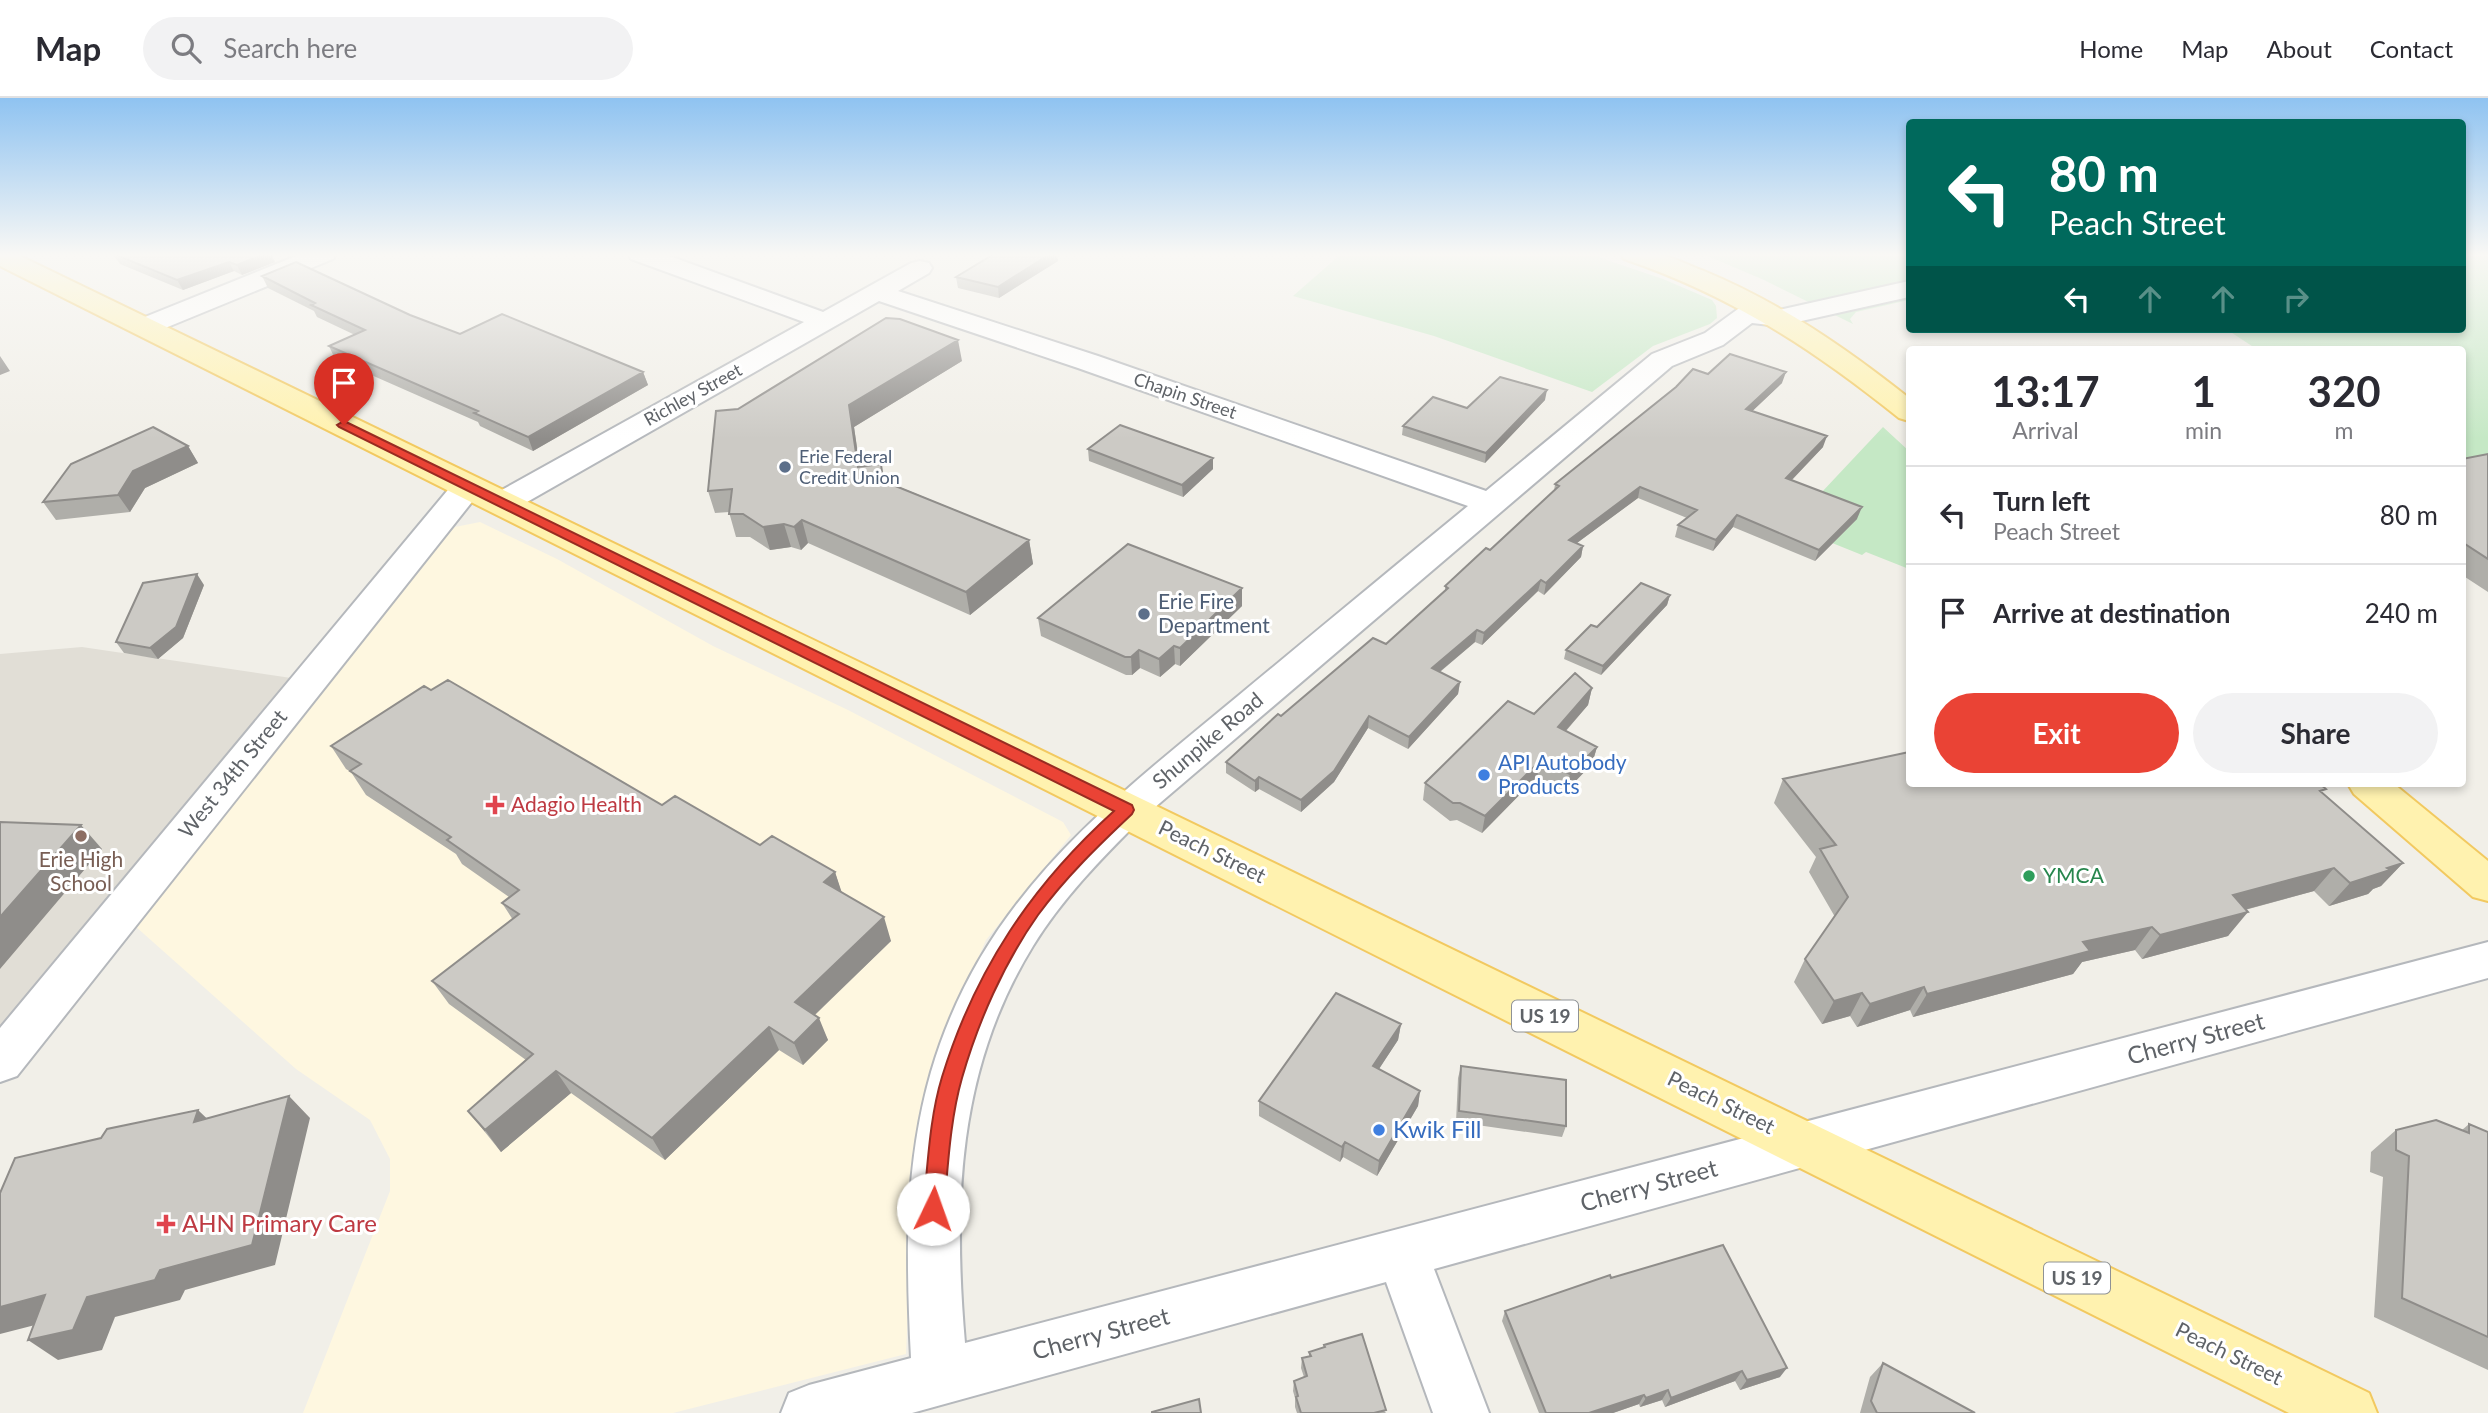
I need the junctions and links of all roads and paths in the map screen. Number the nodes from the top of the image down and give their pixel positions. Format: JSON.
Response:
{"nodes":[{"id":1,"x":120,"y":315,"type":"edge"},
{"id":2,"x":173,"y":315,"type":"edge"},
{"id":3,"x":809,"y":315,"type":"edge"},
{"id":4,"x":839,"y":315,"type":"edge"},
{"id":5,"x":946,"y":315,"type":"edge"},
{"id":6,"x":1776,"y":315,"type":"edge"},
{"id":7,"x":1792,"y":315,"type":"edge"},
{"id":8,"x":1820,"y":315,"type":"edge"},
{"id":9,"x":1779,"y":318,"type":"junction"},
{"id":10,"x":827,"y":322,"type":"junction"},
{"id":11,"x":144,"y":327,"type":"junction"},
{"id":12,"x":1846,"y":332,"type":"dead end"},
{"id":13,"x":1906,"y":410,"type":"edge"},
{"id":14,"x":468,"y":486,"type":"junction"},
{"id":15,"x":502,"y":503,"type":"junction"},
{"id":16,"x":1489,"y":503,"type":"junction"},
{"id":17,"x":2372,"y":787,"type":"edge"},
{"id":18,"x":1126,"y":810,"type":"junction"},
{"id":19,"x":2488,"y":885,"type":"edge"},
{"id":20,"x":2488,"y":960,"type":"edge"},
{"id":21,"x":0,"y":1062,"type":"edge"},
{"id":22,"x":1804,"y":1144,"type":"junction"},
{"id":23,"x":1402,"y":1253,"type":"junction"},
{"id":24,"x":940,"y":1378,"type":"junction"},
{"id":25,"x":809,"y":1413,"type":"edge"},
{"id":26,"x":1461,"y":1413,"type":"edge"},
{"id":27,"x":2348,"y":1413,"type":"edge"}],
"edges":[{"from":1,"to":11,"type":"main road","name":"Peach Street","number":"US 19"},
{"from":2,"to":11,"type":"street"},
{"from":3,"to":10,"type":"street"},
{"from":4,"to":10,"type":"street","name":"Richley Street"},
{"from":5,"to":16,"type":"street","name":"Chapin Street"},
{"from":6,"to":9,"type":"main road"},
{"from":7,"to":9,"type":"street","name":"Shunpike Road"},
{"from":8,"to":12,"type":"main road"},
{"from":9,"to":13,"type":"main road"},
{"from":9,"to":16,"type":"street","name":"Shunpike Road"},
{"from":10,"to":15,"type":"street","name":"Richley Street"},
{"from":11,"to":14,"type":"main road","name":"Peach Street","number":"US 19"},
{"from":14,"to":15,"type":"main road","name":"Peach Street","number":"US 19"},
{"from":14,"to":21,"type":"street","name":"West 34th Street"},
{"from":15,"to":18,"type":"main road","name":"Peach Street","number":"US 19"},
{"from":16,"to":18,"type":"street","name":"Shunpike Road"},
{"from":17,"to":19,"type":"main road"},
{"from":18,"to":22,"type":"main road","name":"Peach Street","number":"US 19"},
{"from":18,"to":24,"type":"street","name":"Shunpike Road"},
{"from":20,"to":22,"type":"street","name":"Cherry Street"},
{"from":22,"to":23,"type":"street","name":"Cherry Street"},
{"from":22,"to":27,"type":"main road","name":"Peach Street","number":"US 19"},
{"from":23,"to":24,"type":"street","name":"Cherry Street"},
{"from":23,"to":26,"type":"street"},
{"from":24,"to":25,"type":"street","name":"Cherry Street"}]}
